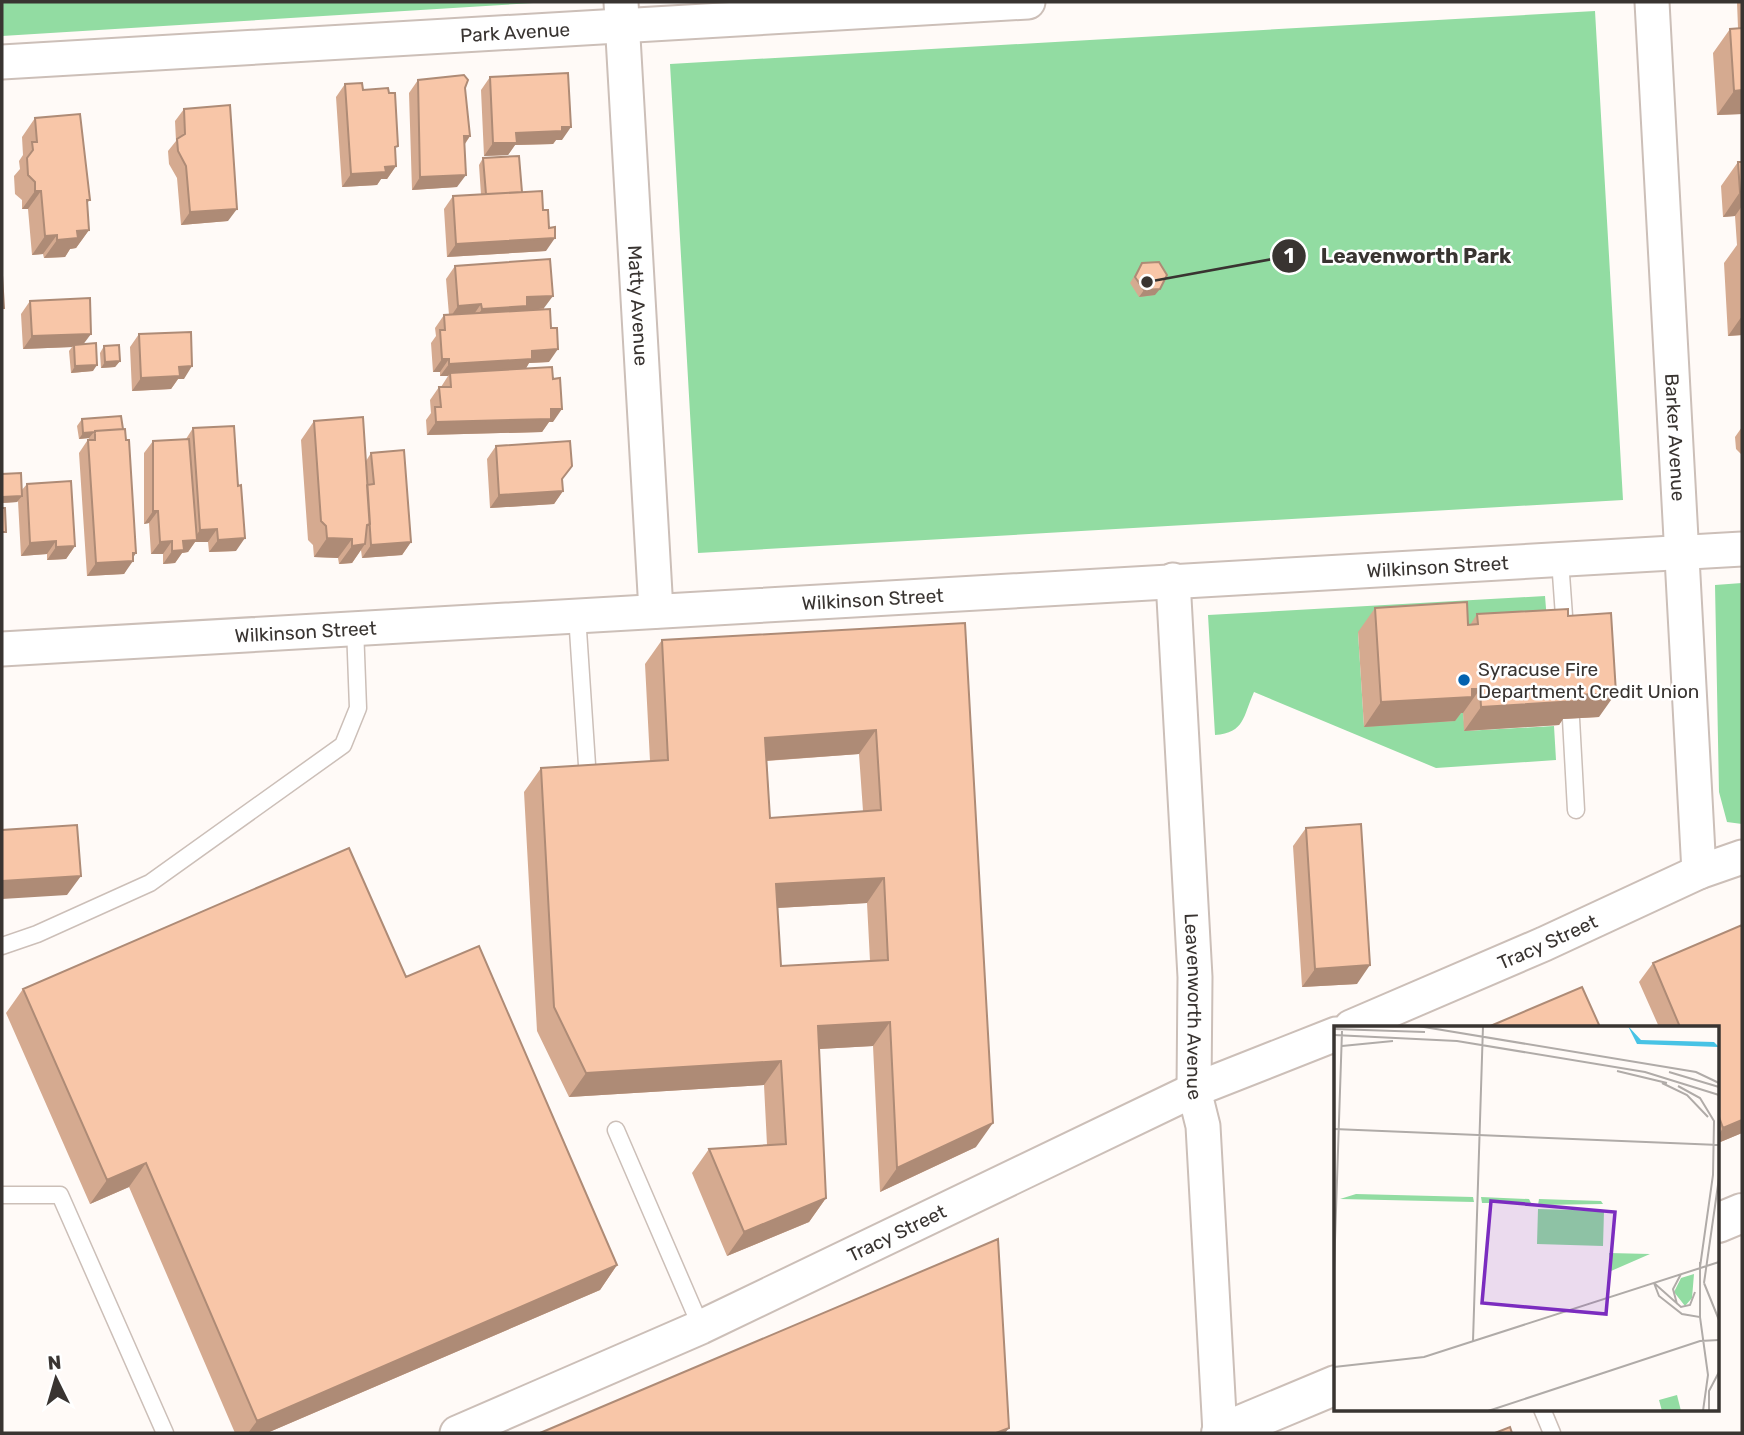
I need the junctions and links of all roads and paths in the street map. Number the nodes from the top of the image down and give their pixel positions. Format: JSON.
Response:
{"nodes":[{"id":1,"x":1028,"y":2,"type":"edge"},
{"id":2,"x":1652,"y":2,"type":"edge"},
{"id":3,"x":622,"y":14,"type":"edge"},
{"id":4,"x":2,"y":62,"type":"edge"},
{"id":5,"x":1742,"y":550,"type":"edge"},
{"id":6,"x":1683,"y":554,"type":"junction"},
{"id":7,"x":1560,"y":560,"type":"junction"},
{"id":8,"x":1173,"y":580,"type":"junction"},
{"id":9,"x":656,"y":611,"type":"junction"},
{"id":10,"x":577,"y":615,"type":"junction"},
{"id":11,"x":355,"y":627,"type":"junction"},
{"id":12,"x":1566,"y":639,"type":"edge"},
{"id":13,"x":2,"y":649,"type":"edge"},
{"id":14,"x":1571,"y":719,"type":"edge"},
{"id":15,"x":588,"y":780,"type":"edge"},
{"id":16,"x":1576,"y":810,"type":"dead end"},
{"id":17,"x":1742,"y":857,"type":"edge"},
{"id":18,"x":1699,"y":872,"type":"junction"},
{"id":19,"x":2,"y":946,"type":"edge"},
{"id":20,"x":1353,"y":1026,"type":"edge"},
{"id":21,"x":1334,"y":1035,"type":"edge"},
{"id":22,"x":1194,"y":1090,"type":"junction"},
{"id":23,"x":616,"y":1130,"type":"dead end"},
{"id":24,"x":2,"y":1195,"type":"edge"},
{"id":25,"x":1742,"y":1213,"type":"edge"},
{"id":26,"x":1720,"y":1222,"type":"edge"},
{"id":27,"x":701,"y":1326,"type":"junction"},
{"id":28,"x":1334,"y":1386,"type":"edge"},
{"id":29,"x":1542,"y":1410,"type":"edge"},
{"id":30,"x":165,"y":1433,"type":"edge"},
{"id":31,"x":457,"y":1433,"type":"edge"},
{"id":32,"x":1221,"y":1433,"type":"edge"},
{"id":33,"x":1552,"y":1433,"type":"edge"}],
"edges":[{"from":1,"to":3,"type":"street","name":"Park Avenue"},
{"from":2,"to":6,"type":"street","name":"Barker Avenue"},
{"from":3,"to":4,"type":"street","name":"Park Avenue"},
{"from":3,"to":9,"type":"street","name":"Matty Avenue"},
{"from":5,"to":6,"type":"street","name":"Wilkinson Street"},
{"from":6,"to":7,"type":"street","name":"Wilkinson Street"},
{"from":6,"to":18,"type":"street","name":"Barker Avenue"},
{"from":7,"to":8,"type":"street","name":"Wilkinson Street"},
{"from":7,"to":12,"type":"lane"},
{"from":8,"to":9,"type":"street","name":"Wilkinson Street"},
{"from":8,"to":22,"type":"street","name":"Leavenworth Avenue"},
{"from":9,"to":10,"type":"street","name":"Wilkinson Street"},
{"from":10,"to":11,"type":"street","name":"Wilkinson Street"},
{"from":10,"to":15,"type":"lane"},
{"from":11,"to":13,"type":"street","name":"Wilkinson Street"},
{"from":11,"to":19,"type":"lane"},
{"from":14,"to":16,"type":"lane"},
{"from":17,"to":18,"type":"street","name":"Tracy Street"},
{"from":18,"to":20,"type":"street","name":"Tracy Street"},
{"from":21,"to":22,"type":"street","name":"Tracy Street"},
{"from":22,"to":27,"type":"street","name":"Tracy Street"},
{"from":22,"to":32,"type":"street","name":"Leavenworth Avenue"},
{"from":23,"to":27,"type":"lane"},
{"from":24,"to":30,"type":"lane"},
{"from":25,"to":26,"type":"main road"},
{"from":27,"to":31,"type":"street","name":"Tracy Street"},
{"from":28,"to":32,"type":"main road"},
{"from":29,"to":33,"type":"lane"}]}
